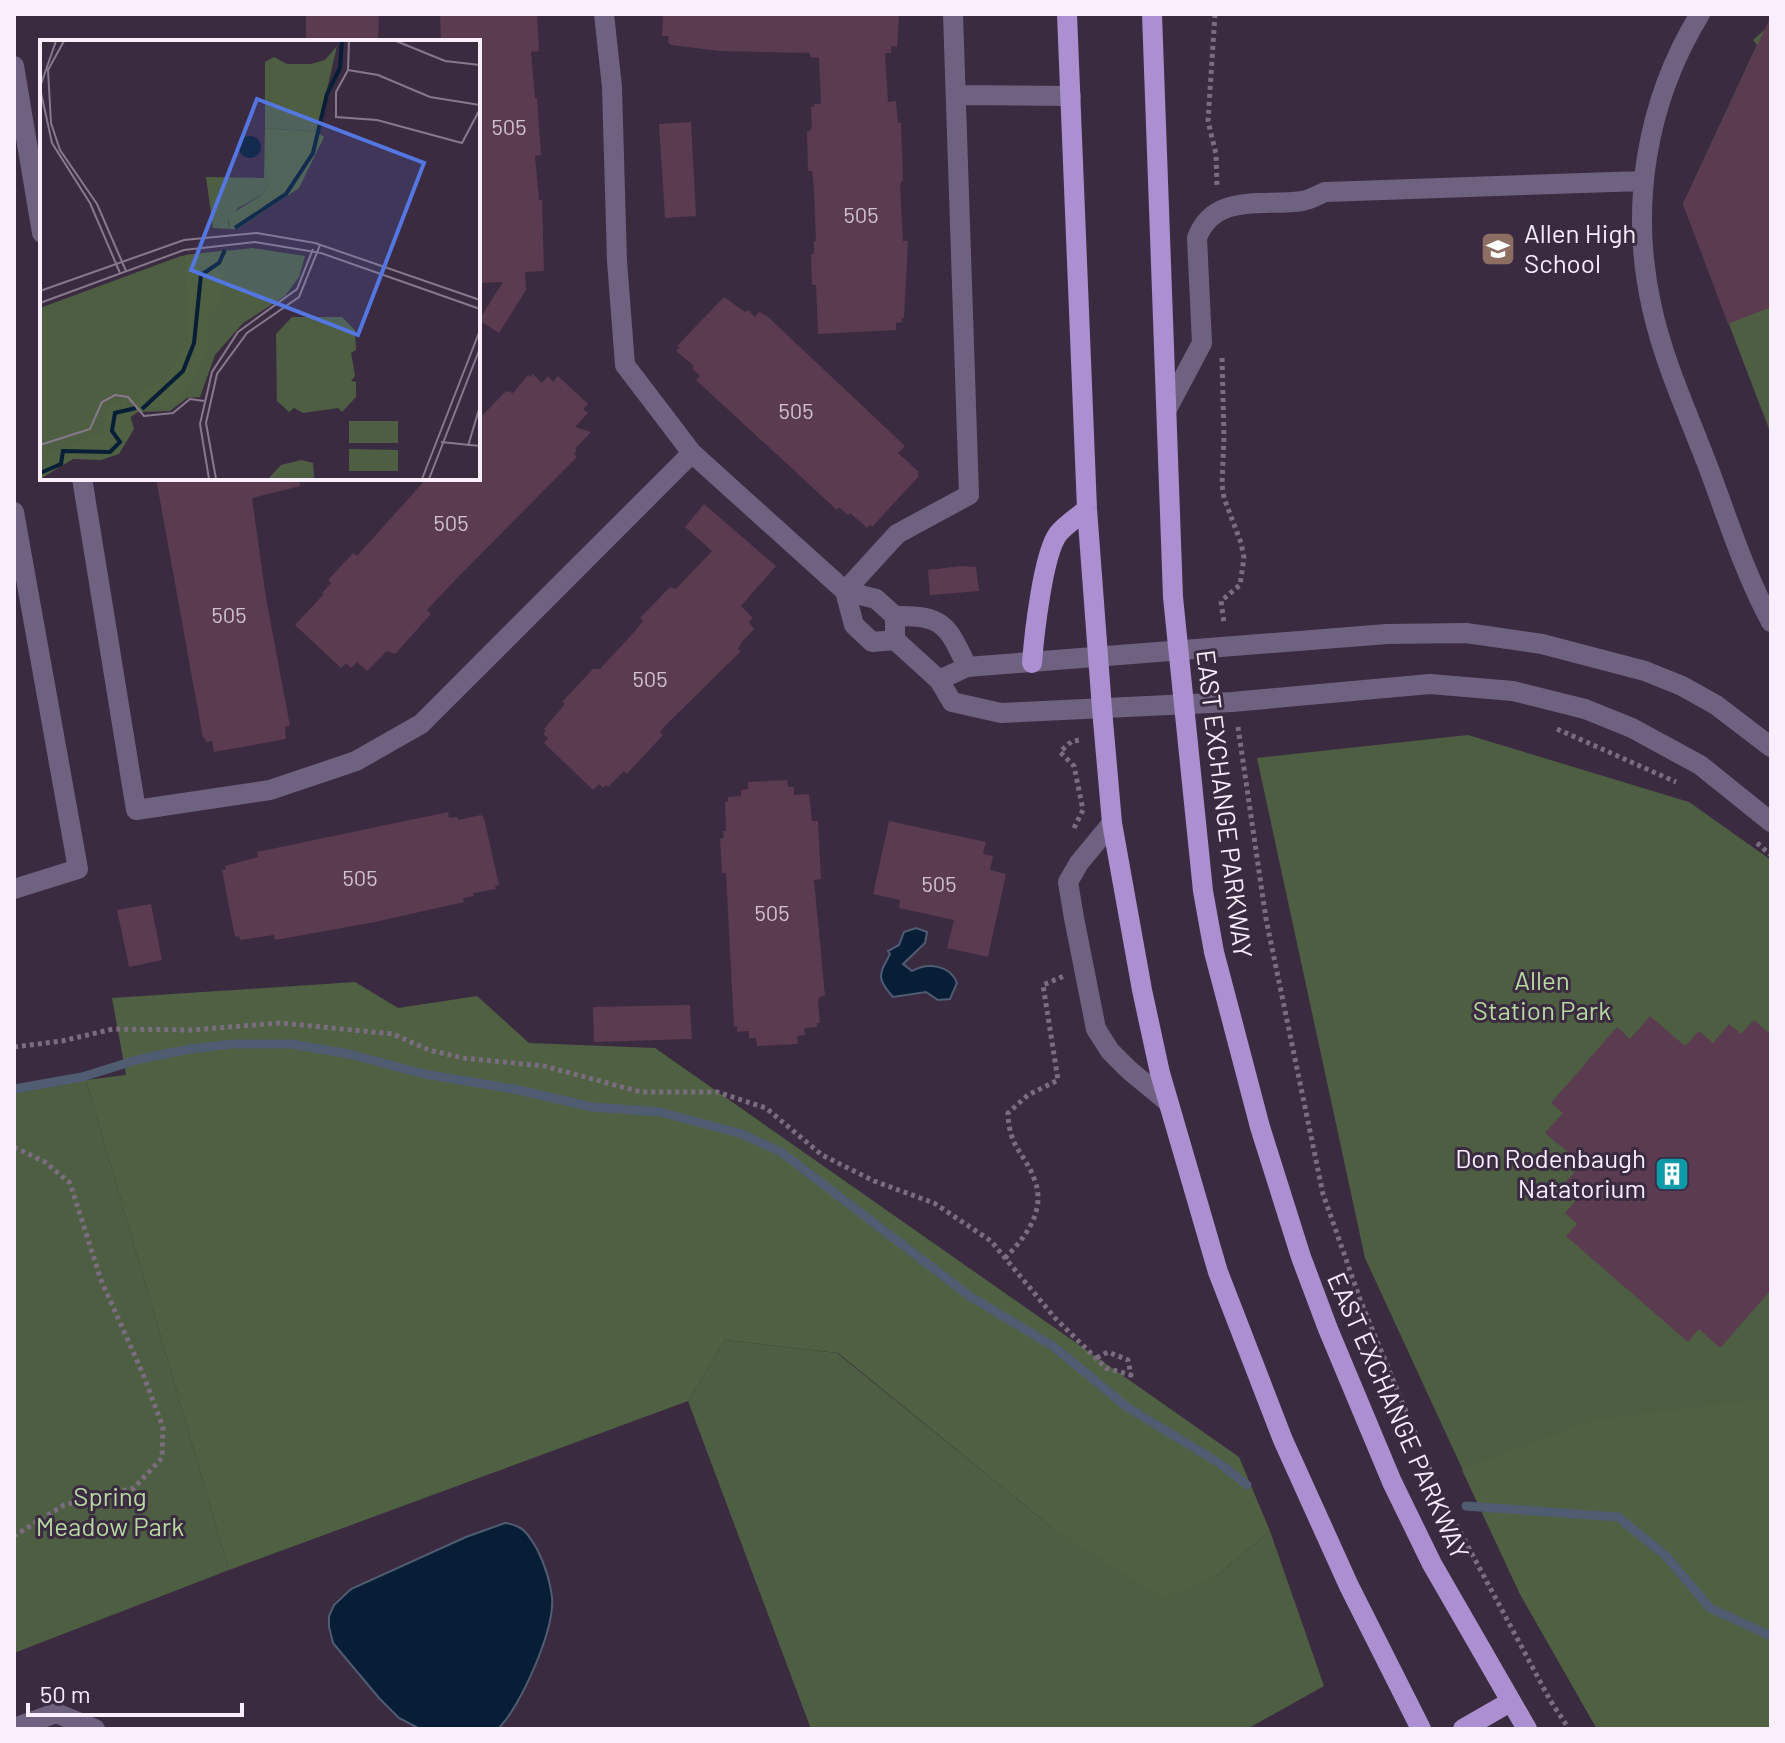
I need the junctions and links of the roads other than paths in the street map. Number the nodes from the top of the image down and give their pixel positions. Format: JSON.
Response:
{"nodes":[{"id":1,"x":604,"y":14,"type":"edge"},
{"id":2,"x":953,"y":14,"type":"edge"},
{"id":3,"x":1067,"y":14,"type":"edge"},
{"id":4,"x":1152,"y":14,"type":"edge"},
{"id":5,"x":1700,"y":14,"type":"edge"},
{"id":6,"x":14,"y":66,"type":"edge"},
{"id":7,"x":957,"y":95,"type":"junction"},
{"id":8,"x":1071,"y":96,"type":"junction"},
{"id":9,"x":1643,"y":181,"type":"junction"},
{"id":10,"x":40,"y":221,"type":"edge"},
{"id":11,"x":1167,"y":409,"type":"junction"},
{"id":12,"x":692,"y":453,"type":"junction"},
{"id":13,"x":82,"y":480,"type":"edge"},
{"id":14,"x":1087,"y":509,"type":"junction"},
{"id":15,"x":14,"y":512,"type":"edge"},
{"id":16,"x":845,"y":591,"type":"junction"},
{"id":17,"x":895,"y":616,"type":"junction"},
{"id":18,"x":1771,"y":622,"type":"edge"},
{"id":19,"x":895,"y":640,"type":"junction"},
{"id":20,"x":1177,"y":651,"type":"junction"},
{"id":21,"x":1100,"y":658,"type":"junction"},
{"id":22,"x":1032,"y":663,"type":"junction"},
{"id":23,"x":967,"y":667,"type":"junction"},
{"id":24,"x":939,"y":680,"type":"junction"},
{"id":25,"x":1182,"y":704,"type":"junction"},
{"id":26,"x":1102,"y":709,"type":"junction"},
{"id":27,"x":1771,"y":747,"type":"edge"},
{"id":28,"x":1768,"y":814,"type":"edge"},
{"id":29,"x":1112,"y":823,"type":"junction"},
{"id":30,"x":14,"y":889,"type":"edge"},
{"id":31,"x":1169,"y":1103,"type":"junction"},
{"id":32,"x":1510,"y":1702,"type":"junction"},
{"id":33,"x":14,"y":1728,"type":"edge"},
{"id":34,"x":95,"y":1729,"type":"edge"},
{"id":35,"x":1421,"y":1729,"type":"edge"},
{"id":36,"x":1463,"y":1729,"type":"edge"},
{"id":37,"x":1527,"y":1729,"type":"edge"}],
"edges":[{"from":1,"to":12,"type":"street"},
{"from":2,"to":7,"type":"street"},
{"from":3,"to":8,"type":"main road"},
{"from":4,"to":11,"type":"main road","name":"EAST EXCHANGE PARKWAY"},
{"from":5,"to":9,"type":"street"},
{"from":6,"to":10,"type":"street"},
{"from":7,"to":8,"type":"street"},
{"from":7,"to":16,"type":"street"},
{"from":8,"to":14,"type":"main road"},
{"from":9,"to":11,"type":"street"},
{"from":9,"to":18,"type":"street"},
{"from":11,"to":20,"type":"main road","name":"EAST EXCHANGE PARKWAY"},
{"from":12,"to":13,"type":"street"},
{"from":12,"to":16,"type":"street"},
{"from":14,"to":21,"type":"main road"},
{"from":14,"to":22,"type":"main road"},
{"from":15,"to":30,"type":"street"},
{"from":16,"to":17,"type":"street"},
{"from":16,"to":19,"type":"street"},
{"from":17,"to":19,"type":"street"},
{"from":17,"to":23,"type":"street"},
{"from":19,"to":24,"type":"street"},
{"from":20,"to":21,"type":"street"},
{"from":20,"to":25,"type":"main road","name":"EAST EXCHANGE PARKWAY"},
{"from":20,"to":27,"type":"street"},
{"from":21,"to":22,"type":"street"},
{"from":21,"to":26,"type":"main road"},
{"from":22,"to":23,"type":"street"},
{"from":23,"to":24,"type":"street"},
{"from":24,"to":26,"type":"street"},
{"from":25,"to":26,"type":"street"},
{"from":25,"to":28,"type":"street"},
{"from":25,"to":32,"type":"main road","name":"EAST EXCHANGE PARKWAY"},
{"from":26,"to":29,"type":"main road"},
{"from":29,"to":31,"type":"main road"},
{"from":29,"to":31,"type":"street"},
{"from":31,"to":35,"type":"main road"},
{"from":32,"to":36,"type":"main road"},
{"from":32,"to":37,"type":"main road","name":"EAST EXCHANGE PARKWAY"},
{"from":33,"to":34,"type":"street"}]}
